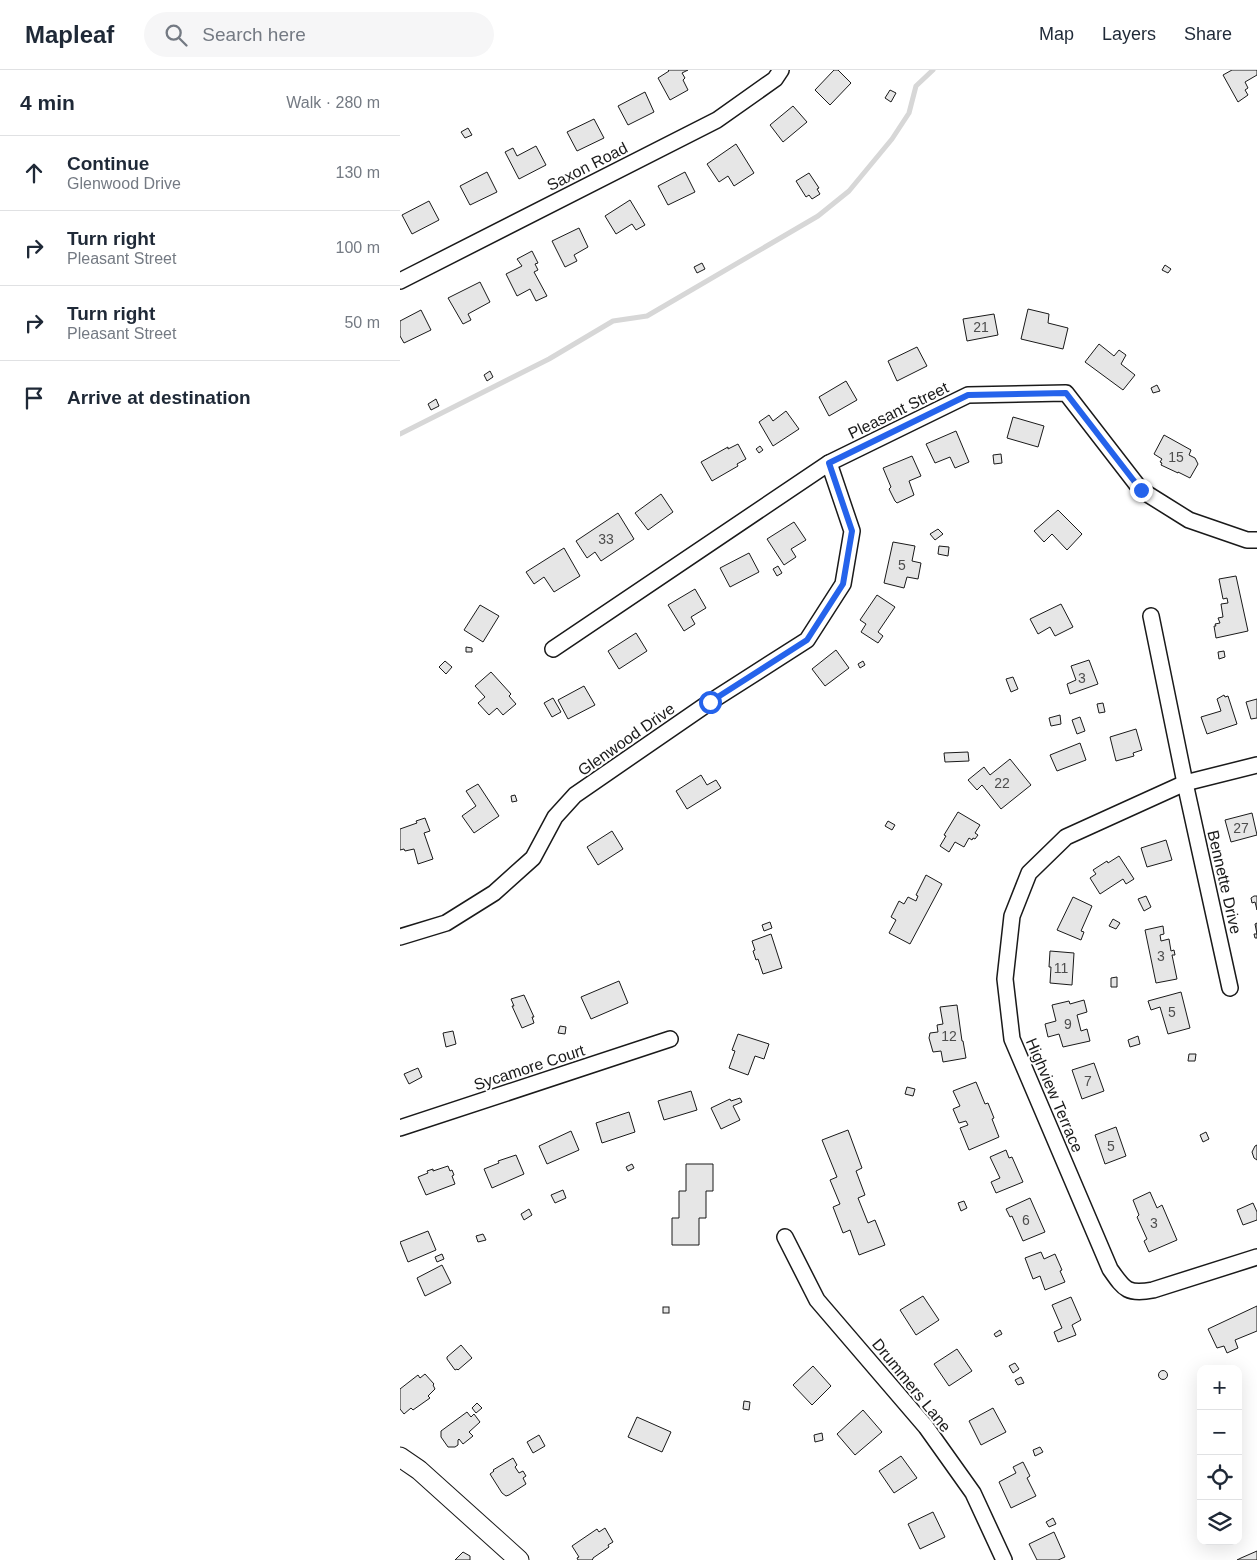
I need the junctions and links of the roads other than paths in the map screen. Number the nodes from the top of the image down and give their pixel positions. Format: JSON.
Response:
{"nodes":[{"id":1,"x":782,"y":70,"type":"edge"},
{"id":2,"x":400,"y":281,"type":"edge"},
{"id":3,"x":829,"y":463,"type":"junction"},
{"id":4,"x":1257,"y":540,"type":"edge"},
{"id":5,"x":1151,"y":616,"type":"dead end"},
{"id":6,"x":553,"y":649,"type":"dead end"},
{"id":7,"x":1257,"y":765,"type":"edge"},
{"id":8,"x":1185,"y":783,"type":"junction"},
{"id":9,"x":400,"y":937,"type":"edge"},
{"id":10,"x":1230,"y":988,"type":"dead end"},
{"id":11,"x":670,"y":1039,"type":"dead end"},
{"id":12,"x":400,"y":1128,"type":"edge"},
{"id":13,"x":785,"y":1237,"type":"dead end"},
{"id":14,"x":1257,"y":1257,"type":"edge"},
{"id":15,"x":400,"y":1457,"type":"edge"},
{"id":16,"x":519,"y":1560,"type":"edge"},
{"id":17,"x":1004,"y":1560,"type":"edge"}],
"edges":[{"from":1,"to":2,"type":"street","name":"Saxon Road"},
{"from":3,"to":4,"type":"street","name":"Pleasant Street"},
{"from":3,"to":6,"type":"street","name":"Pleasant Street"},
{"from":3,"to":9,"type":"street","name":"Glenwood Drive"},
{"from":5,"to":8,"type":"street","name":"Bennette Drive"},
{"from":7,"to":8,"type":"street","name":"Highview Terrace"},
{"from":8,"to":10,"type":"street","name":"Bennette Drive"},
{"from":8,"to":14,"type":"street","name":"Highview Terrace"},
{"from":11,"to":12,"type":"street","name":"Sycamore Court"},
{"from":13,"to":17,"type":"street","name":"Drummers Lane"},
{"from":15,"to":16,"type":"street"}]}
